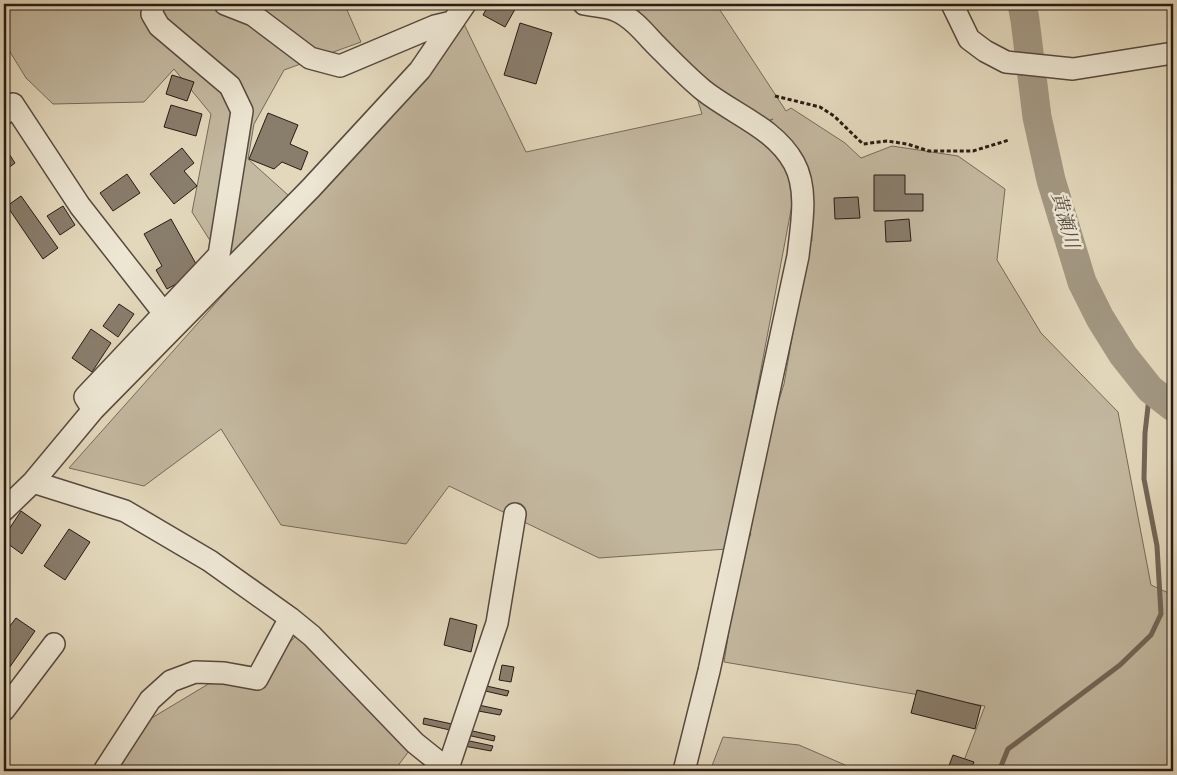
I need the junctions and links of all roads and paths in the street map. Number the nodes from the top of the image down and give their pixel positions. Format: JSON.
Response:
{"nodes":[{"id":1,"x":153,"y":4,"type":"edge"},
{"id":2,"x":225,"y":4,"type":"edge"},
{"id":3,"x":465,"y":4,"type":"edge"},
{"id":4,"x":584,"y":4,"type":"edge"},
{"id":5,"x":952,"y":4,"type":"edge"},
{"id":6,"x":452,"y":22,"type":"junction"},
{"id":7,"x":1173,"y":53,"type":"edge"},
{"id":8,"x":775,"y":96,"type":"dead end"},
{"id":9,"x":4,"y":114,"type":"edge"},
{"id":10,"x":1009,"y":140,"type":"dead end"},
{"id":11,"x":163,"y":312,"type":"junction"},
{"id":12,"x":93,"y":410,"type":"junction"},
{"id":13,"x":32,"y":482,"type":"junction"},
{"id":14,"x":4,"y":510,"type":"edge"},
{"id":15,"x":515,"y":514,"type":"dead end"},
{"id":16,"x":290,"y":618,"type":"junction"},
{"id":17,"x":54,"y":644,"type":"dead end"},
{"id":18,"x":4,"y":710,"type":"edge"},
{"id":19,"x":449,"y":770,"type":"edge"},
{"id":20,"x":104,"y":771,"type":"edge"},
{"id":21,"x":684,"y":771,"type":"edge"}],
"edges":[{"from":1,"to":11,"type":"street"},
{"from":2,"to":6,"type":"street"},
{"from":3,"to":6,"type":"street"},
{"from":4,"to":21,"type":"street"},
{"from":5,"to":7,"type":"street"},
{"from":6,"to":12,"type":"street"},
{"from":8,"to":10,"type":"path"},
{"from":9,"to":11,"type":"street"},
{"from":11,"to":12,"type":"street"},
{"from":12,"to":13,"type":"street"},
{"from":13,"to":14,"type":"street"},
{"from":13,"to":16,"type":"street"},
{"from":15,"to":19,"type":"street"},
{"from":16,"to":19,"type":"street"},
{"from":16,"to":20,"type":"street"},
{"from":17,"to":18,"type":"street"}]}
